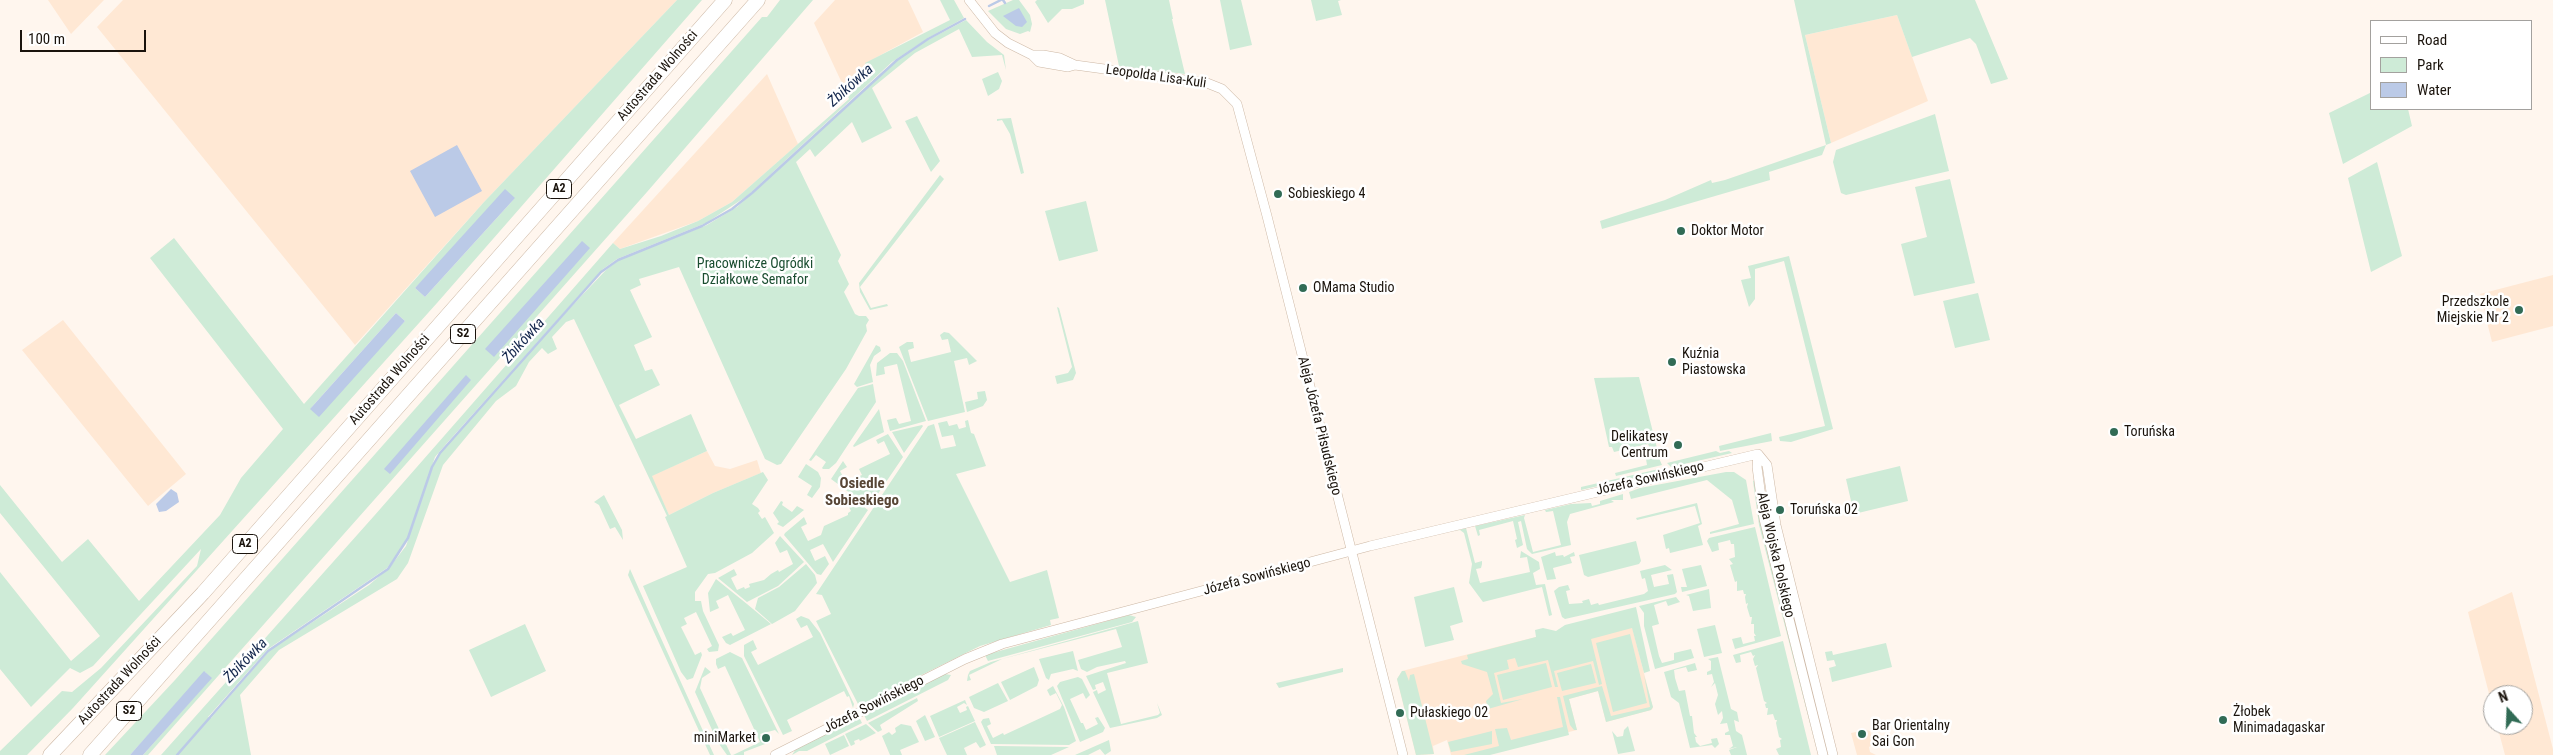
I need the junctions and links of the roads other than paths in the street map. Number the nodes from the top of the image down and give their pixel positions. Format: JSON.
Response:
{"nodes":[{"id":1,"x":726,"y":0,"type":"edge"},
{"id":2,"x":758,"y":0,"type":"edge"},
{"id":3,"x":969,"y":0,"type":"edge"},
{"id":4,"x":1233,"y":99,"type":"joint"},
{"id":5,"x":1758,"y":454,"type":"junction"},
{"id":6,"x":1351,"y":551,"type":"junction"},
{"id":7,"x":50,"y":755,"type":"edge"},
{"id":8,"x":90,"y":755,"type":"edge"},
{"id":9,"x":775,"y":755,"type":"edge"},
{"id":10,"x":1403,"y":755,"type":"edge"},
{"id":11,"x":1823,"y":755,"type":"edge"},
{"id":12,"x":1833,"y":755,"type":"edge"}],
"edges":[{"from":1,"to":7,"type":"highway","name":"Autostrada Wolności","number":"A2"},
{"from":2,"to":8,"type":"highway","number":"S2"},
{"from":3,"to":4,"type":"street","name":"Leopolda Lisa-Kuli"},
{"from":4,"to":6,"type":"street","name":"Aleja Józefa Piłsudskiego"},
{"from":5,"to":6,"type":"street","name":"Józefa Sowińskiego"},
{"from":5,"to":11,"type":"street","name":"Aleja Wojska Polskiego"},
{"from":5,"to":12,"type":"street","name":"Aleja Wojska Polskiego"},
{"from":6,"to":9,"type":"street","name":"Józefa Sowińskiego"},
{"from":6,"to":10,"type":"street","name":"Aleja Józefa Piłsudskiego"}]}
